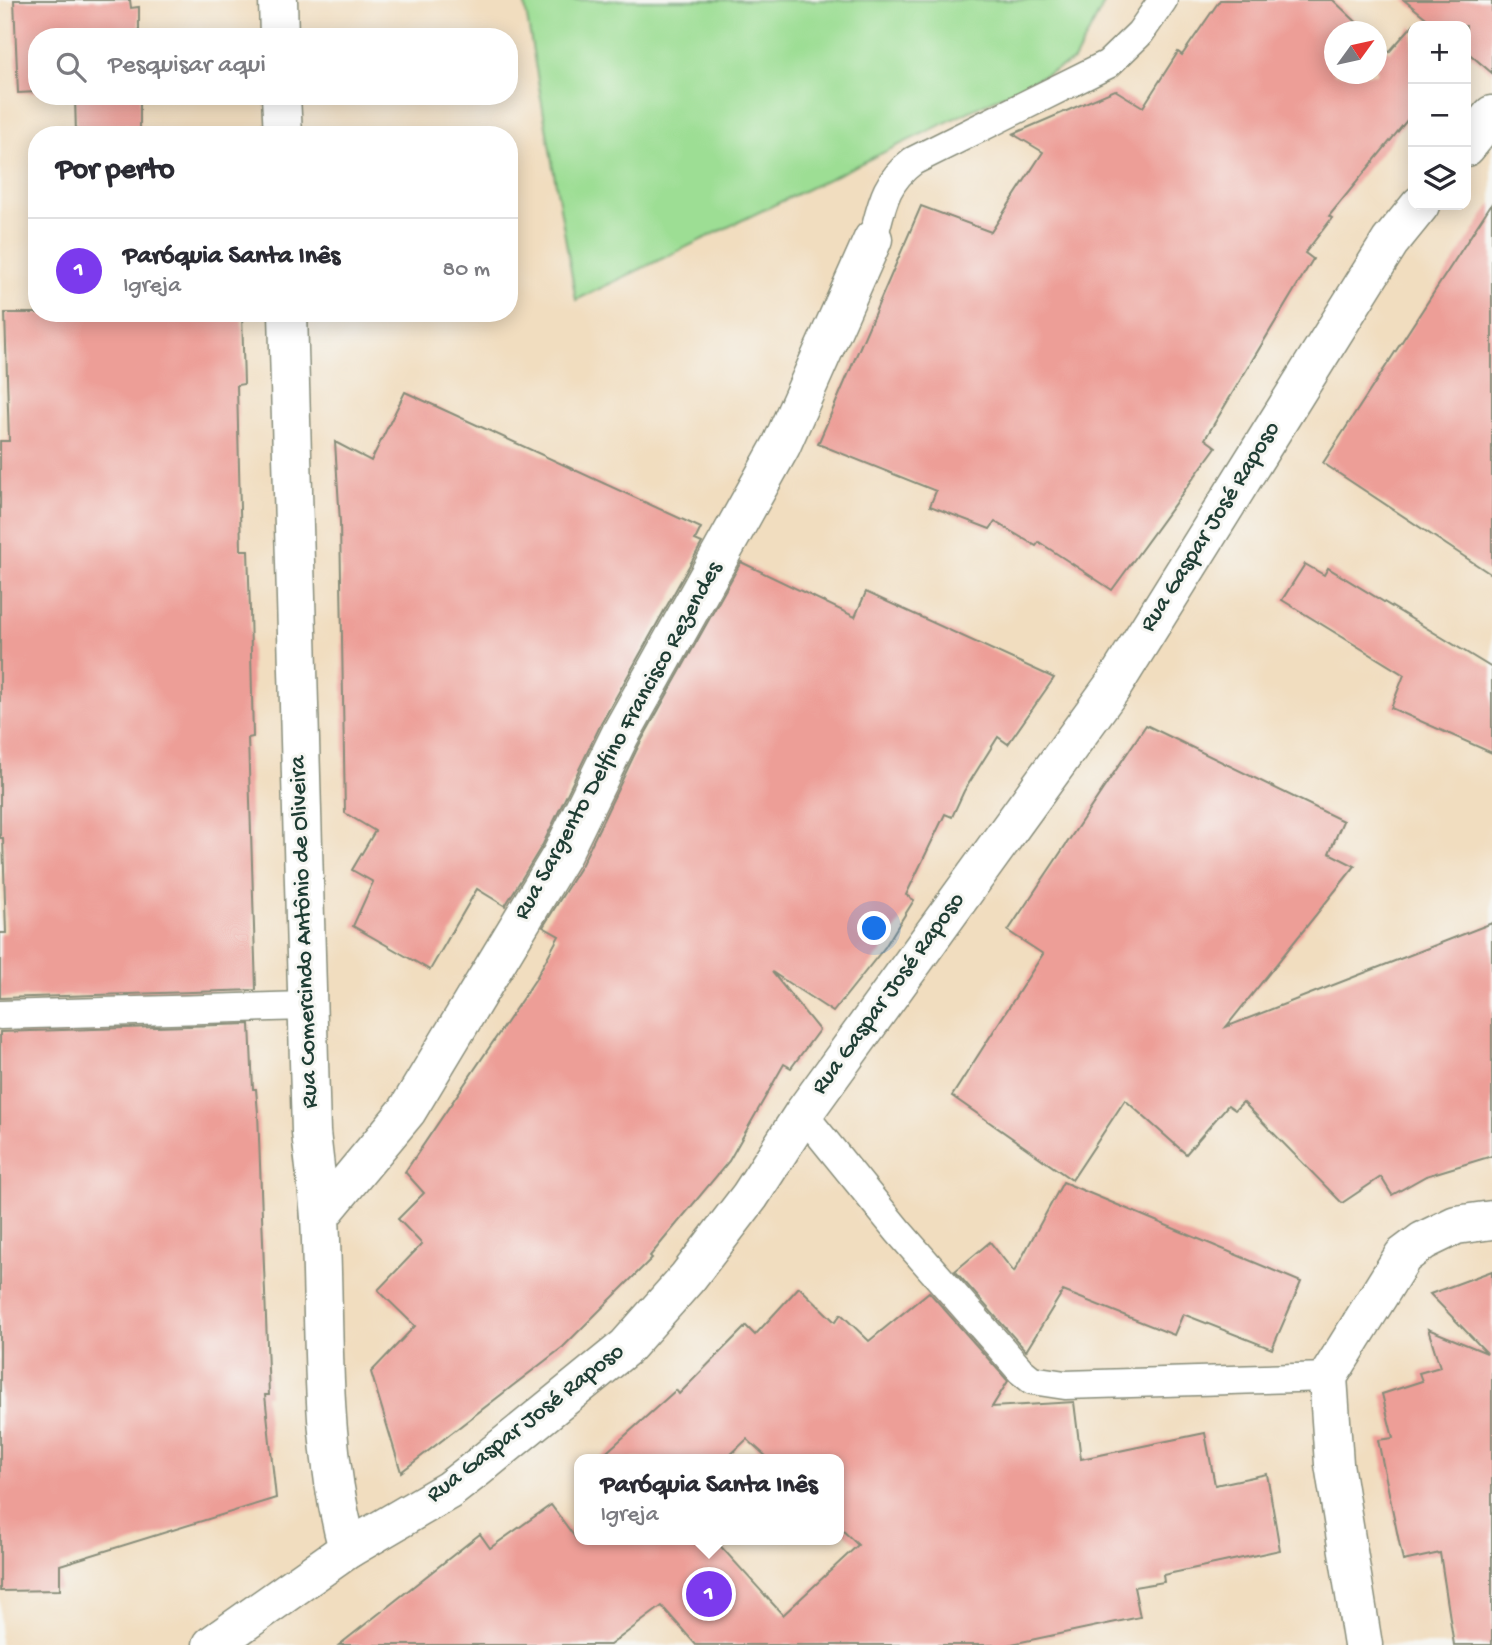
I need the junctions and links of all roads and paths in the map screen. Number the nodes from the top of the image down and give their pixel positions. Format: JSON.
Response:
{"nodes":[{"id":1,"x":278,"y":0,"type":"edge"},
{"id":2,"x":1163,"y":0,"type":"edge"},
{"id":3,"x":279,"y":28,"type":"edge"},
{"id":4,"x":281,"y":105,"type":"edge"},
{"id":5,"x":1492,"y":115,"type":"edge"},
{"id":6,"x":283,"y":126,"type":"edge"},
{"id":7,"x":1471,"y":141,"type":"edge"},
{"id":8,"x":1416,"y":210,"type":"edge"},
{"id":9,"x":873,"y":239,"type":"joint"},
{"id":10,"x":288,"y":322,"type":"edge"},
{"id":11,"x":306,"y":1006,"type":"junction"},
{"id":12,"x":0,"y":1015,"type":"edge"},
{"id":13,"x":803,"y":1114,"type":"junction"},
{"id":14,"x":320,"y":1216,"type":"junction"},
{"id":15,"x":1492,"y":1220,"type":"edge"},
{"id":16,"x":1328,"y":1377,"type":"junction"},
{"id":17,"x":348,"y":1549,"type":"junction"},
{"id":18,"x":212,"y":1645,"type":"edge"},
{"id":19,"x":1363,"y":1645,"type":"edge"}],
"edges":[{"from":1,"to":3,"type":"street"},
{"from":2,"to":9,"type":"lane"},
{"from":4,"to":6,"type":"street"},
{"from":5,"to":7,"type":"street"},
{"from":8,"to":13,"type":"street","name":"Rua Gaspar José Raposo"},
{"from":9,"to":14,"type":"street","name":"Rua Sargento Delfino Francisco Rezendes"},
{"from":10,"to":11,"type":"street","name":"Rua Comercindo Antônio de Oliveira"},
{"from":11,"to":12,"type":"lane"},
{"from":11,"to":14,"type":"street","name":"Rua Comercindo Antônio de Oliveira"},
{"from":13,"to":16,"type":"lane"},
{"from":13,"to":17,"type":"street","name":"Rua Gaspar José Raposo"},
{"from":14,"to":17,"type":"street","name":"Rua Comercindo Antônio de Oliveira"},
{"from":15,"to":16,"type":"street"},
{"from":16,"to":19,"type":"street"},
{"from":17,"to":18,"type":"street","name":"Rua Gaspar José Raposo"}]}
